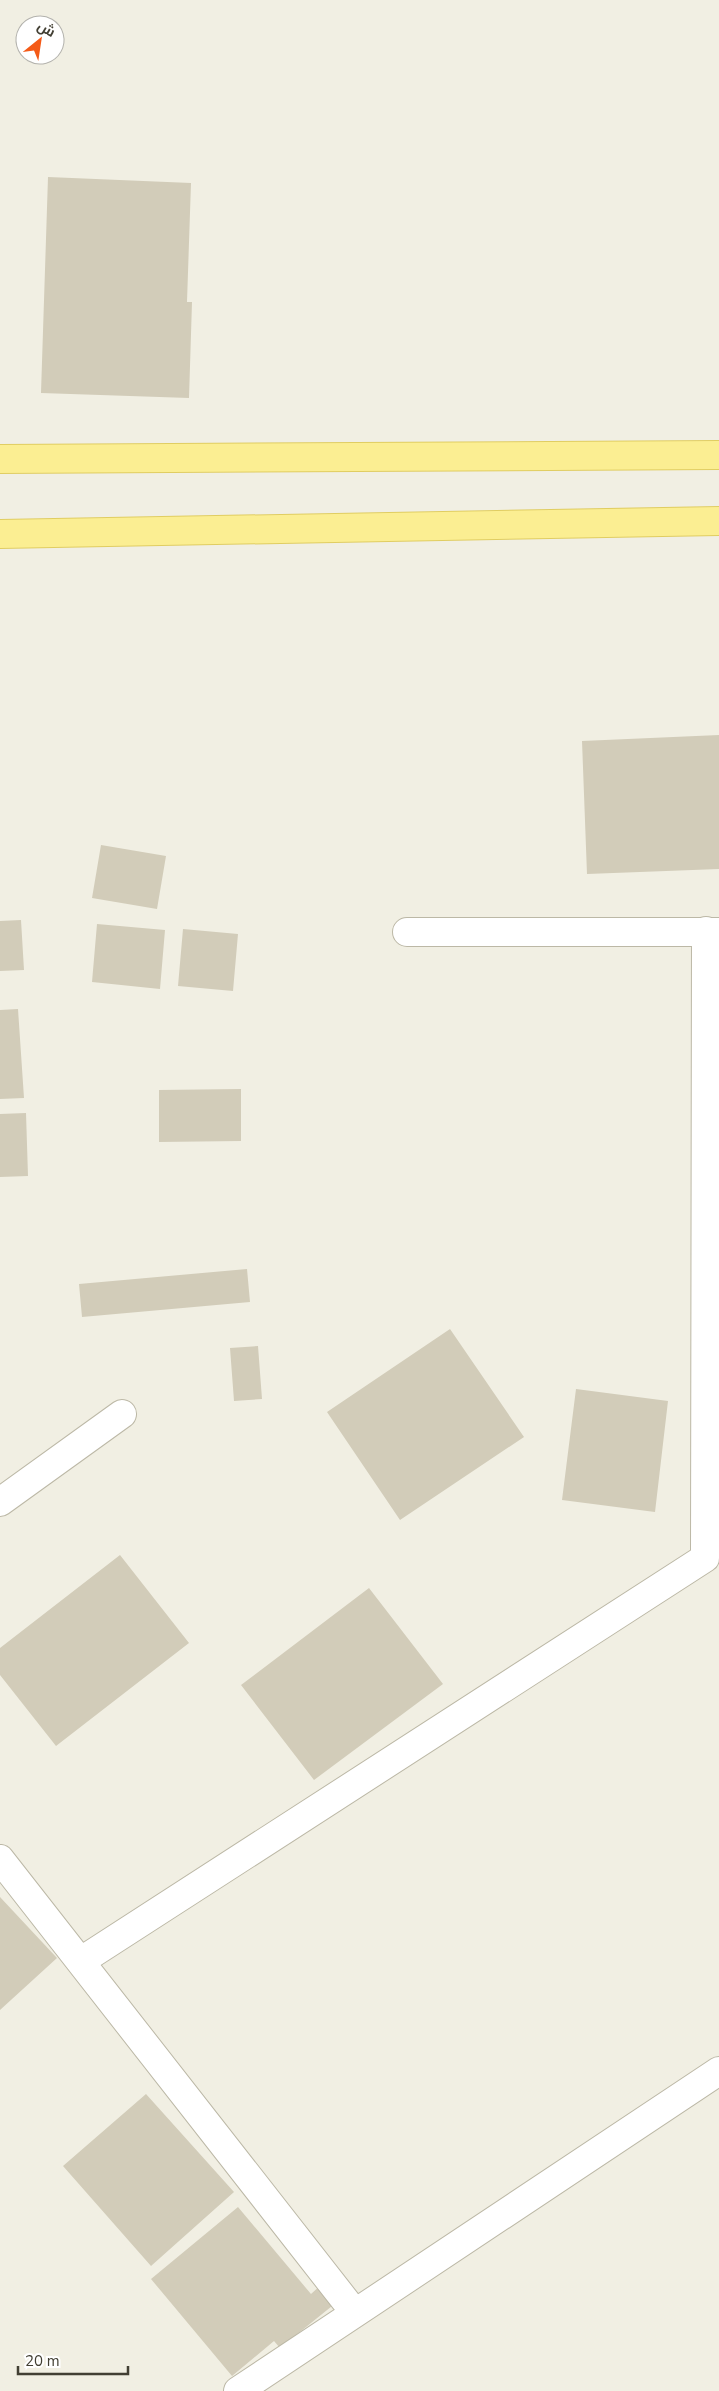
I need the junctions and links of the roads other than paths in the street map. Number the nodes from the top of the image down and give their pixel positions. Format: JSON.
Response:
{"nodes":[{"id":1,"x":719,"y":455,"type":"edge"},
{"id":2,"x":0,"y":459,"type":"edge"},
{"id":3,"x":719,"y":521,"type":"edge"},
{"id":4,"x":0,"y":534,"type":"edge"},
{"id":5,"x":407,"y":932,"type":"dead end"},
{"id":6,"x":713,"y":932,"type":"edge"},
{"id":7,"x":122,"y":1414,"type":"dead end"},
{"id":8,"x":0,"y":1502,"type":"edge"},
{"id":9,"x":0,"y":1860,"type":"edge"},
{"id":10,"x":81,"y":1961,"type":"junction"},
{"id":11,"x":719,"y":2071,"type":"edge"},
{"id":12,"x":355,"y":2313,"type":"junction"},
{"id":13,"x":238,"y":2391,"type":"edge"}],
"edges":[{"from":1,"to":2,"type":"main road"},
{"from":3,"to":4,"type":"main road"},
{"from":5,"to":6,"type":"street"},
{"from":6,"to":10,"type":"street"},
{"from":7,"to":8,"type":"street"},
{"from":9,"to":10,"type":"street"},
{"from":10,"to":12,"type":"street"},
{"from":11,"to":12,"type":"street"},
{"from":12,"to":13,"type":"street"}]}
